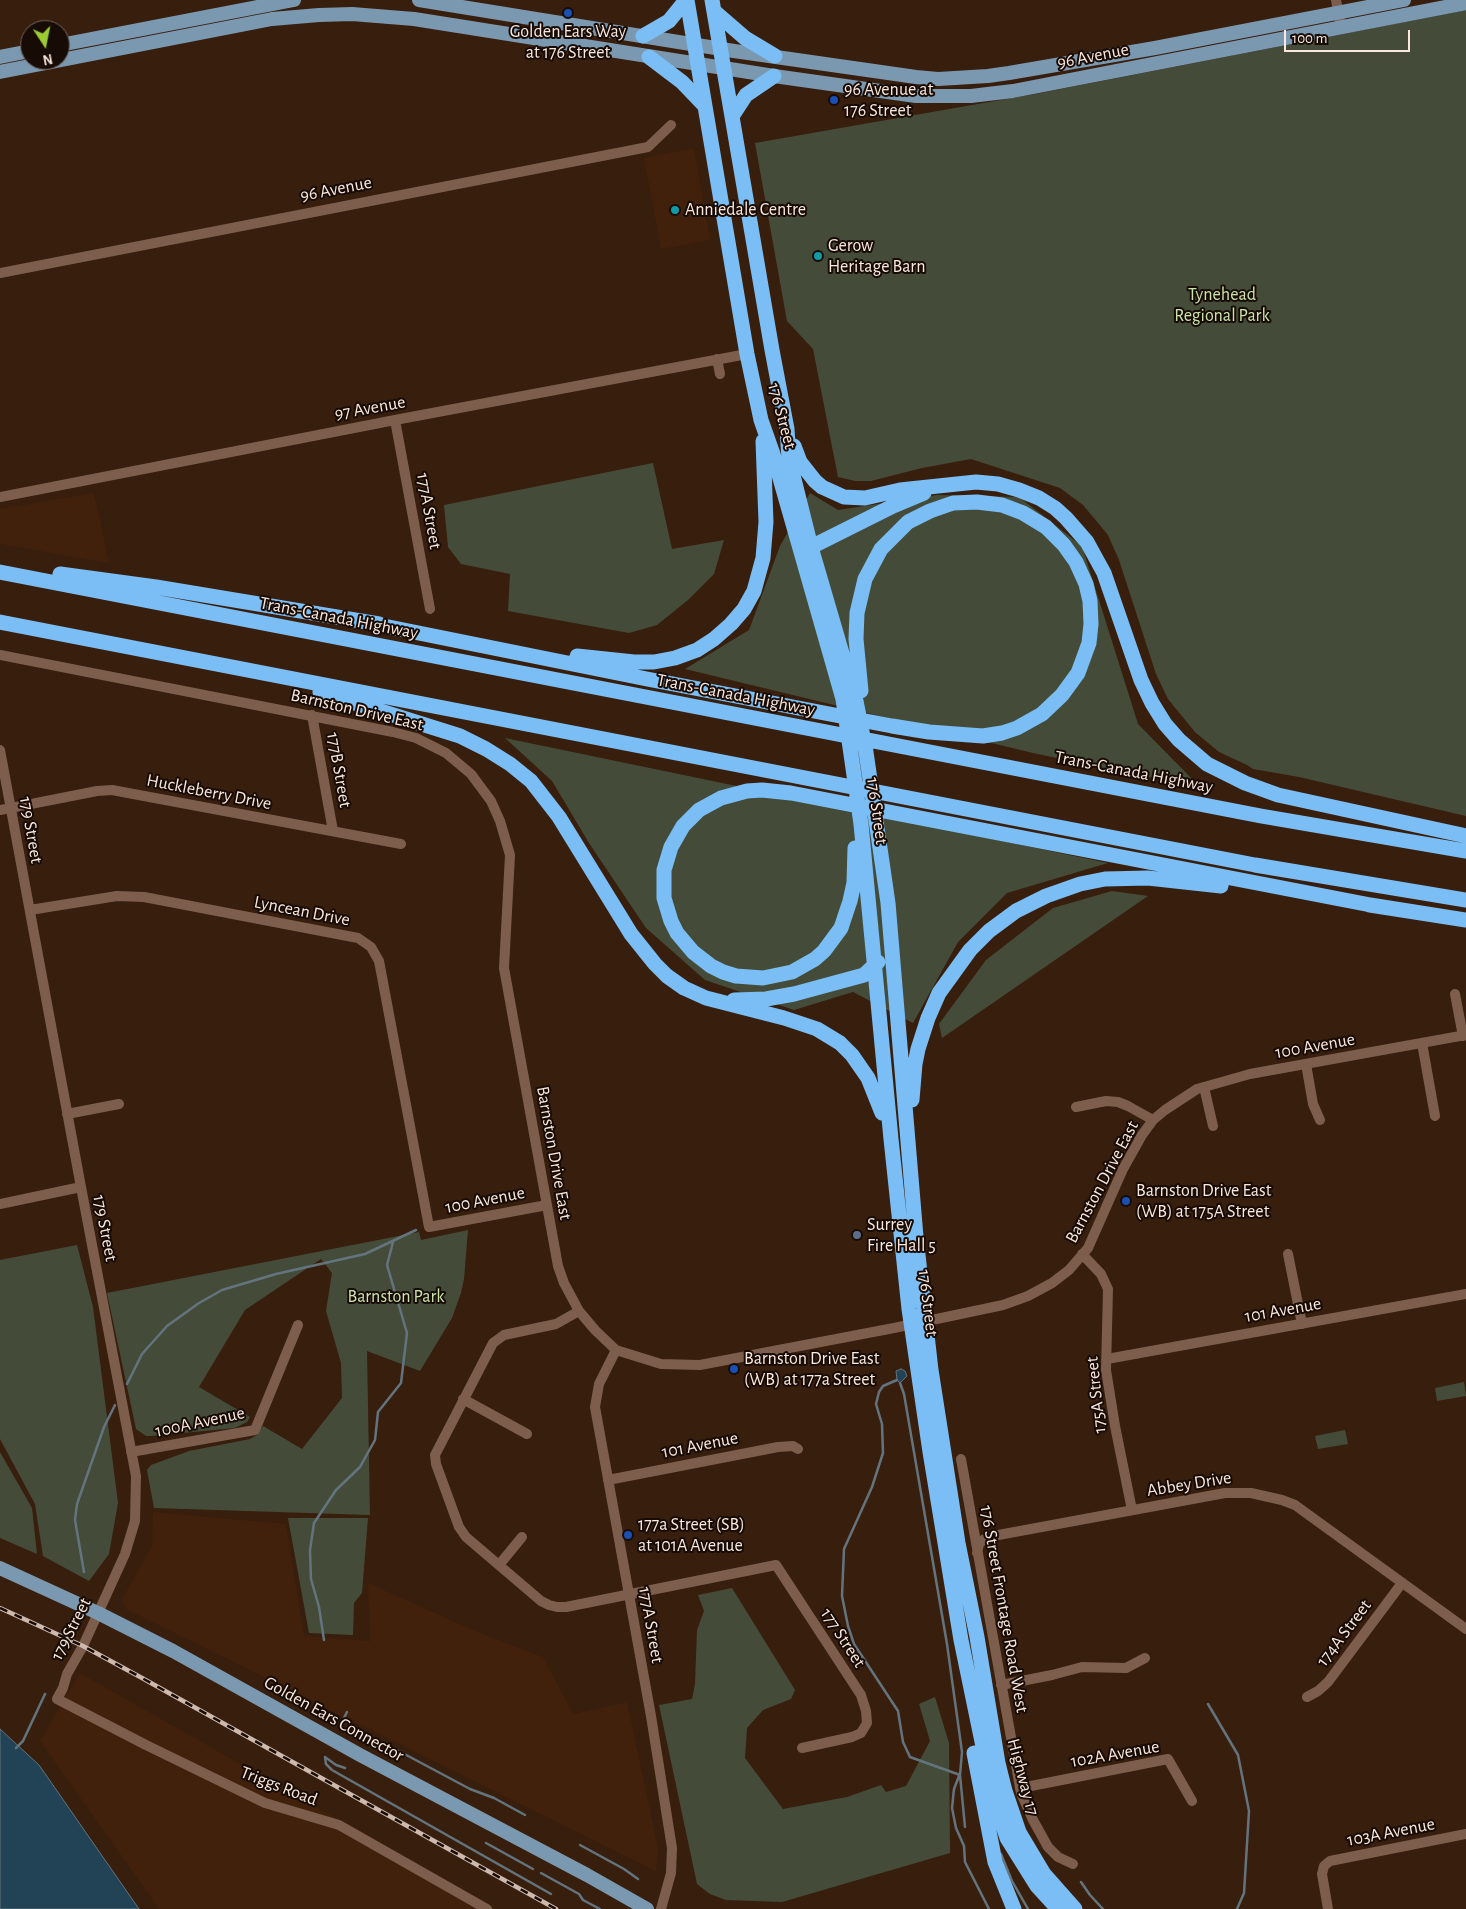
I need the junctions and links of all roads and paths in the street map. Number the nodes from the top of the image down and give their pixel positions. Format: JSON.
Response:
{"nodes":[{"id":1,"x":294,"y":0,"type":"edge"},
{"id":2,"x":419,"y":0,"type":"edge"},
{"id":3,"x":686,"y":0,"type":"edge"},
{"id":4,"x":1404,"y":0,"type":"edge"},
{"id":5,"x":1466,"y":2,"type":"edge"},
{"id":6,"x":714,"y":6,"type":"edge"},
{"id":7,"x":1337,"y":6,"type":"edge"},
{"id":8,"x":1341,"y":27,"type":"junction"},
{"id":9,"x":642,"y":36,"type":"junction"},
{"id":10,"x":70,"y":43,"type":"edge"},
{"id":11,"x":694,"y":44,"type":"junction"},
{"id":12,"x":720,"y":48,"type":"junction"},
{"id":13,"x":20,"y":53,"type":"edge"},
{"id":14,"x":775,"y":56,"type":"junction"},
{"id":15,"x":0,"y":57,"type":"edge"},
{"id":16,"x":649,"y":57,"type":"junction"},
{"id":17,"x":697,"y":64,"type":"junction"},
{"id":18,"x":724,"y":68,"type":"junction"},
{"id":19,"x":0,"y":72,"type":"edge"},
{"id":20,"x":774,"y":76,"type":"junction"},
{"id":21,"x":705,"y":106,"type":"junction"},
{"id":22,"x":733,"y":115,"type":"junction"},
{"id":23,"x":671,"y":125,"type":"dead end"},
{"id":24,"x":0,"y":273,"type":"edge"},
{"id":25,"x":747,"y":354,"type":"junction"},
{"id":26,"x":717,"y":359,"type":"junction"},
{"id":27,"x":720,"y":374,"type":"dead end"},
{"id":28,"x":395,"y":420,"type":"junction"},
{"id":29,"x":761,"y":420,"type":"junction"},
{"id":30,"x":787,"y":429,"type":"junction"},
{"id":31,"x":949,"y":484,"type":"junction"},
{"id":32,"x":0,"y":497,"type":"edge"},
{"id":33,"x":806,"y":550,"type":"junction"},
{"id":34,"x":0,"y":566,"type":"edge"},
{"id":35,"x":0,"y":572,"type":"edge"},
{"id":36,"x":430,"y":609,"type":"dead end"},
{"id":37,"x":0,"y":622,"type":"edge"},
{"id":38,"x":369,"y":622,"type":"junction"},
{"id":39,"x":0,"y":655,"type":"edge"},
{"id":40,"x":264,"y":674,"type":"junction"},
{"id":41,"x":854,"y":701,"type":"junction"},
{"id":42,"x":312,"y":715,"type":"junction"},
{"id":43,"x":0,"y":750,"type":"edge"},
{"id":44,"x":11,"y":808,"type":"junction"},
{"id":45,"x":0,"y":810,"type":"edge"},
{"id":46,"x":857,"y":823,"type":"junction"},
{"id":47,"x":332,"y":831,"type":"junction"},
{"id":48,"x":1466,"y":836,"type":"edge"},
{"id":49,"x":879,"y":843,"type":"junction"},
{"id":50,"x":401,"y":844,"type":"dead end"},
{"id":51,"x":1466,"y":851,"type":"edge"},
{"id":52,"x":1466,"y":900,"type":"edge"},
{"id":53,"x":1380,"y":907,"type":"junction"},
{"id":54,"x":30,"y":910,"type":"junction"},
{"id":55,"x":1466,"y":920,"type":"edge"},
{"id":56,"x":874,"y":966,"type":"junction"},
{"id":57,"x":1456,"y":994,"type":"dead end"},
{"id":58,"x":706,"y":998,"type":"junction"},
{"id":59,"x":1465,"y":1035,"type":"edge"},
{"id":60,"x":1422,"y":1043,"type":"junction"},
{"id":61,"x":1306,"y":1064,"type":"junction"},
{"id":62,"x":1204,"y":1087,"type":"junction"},
{"id":63,"x":1174,"y":1103,"type":"joint"},
{"id":64,"x":119,"y":1104,"type":"dead end"},
{"id":65,"x":1076,"y":1107,"type":"dead end"},
{"id":66,"x":67,"y":1114,"type":"junction"},
{"id":67,"x":1435,"y":1116,"type":"dead end"},
{"id":68,"x":1153,"y":1120,"type":"junction"},
{"id":69,"x":1320,"y":1120,"type":"dead end"},
{"id":70,"x":1213,"y":1126,"type":"dead end"},
{"id":71,"x":908,"y":1137,"type":"junction"},
{"id":72,"x":891,"y":1139,"type":"junction"},
{"id":73,"x":81,"y":1187,"type":"junction"},
{"id":74,"x":0,"y":1204,"type":"edge"},
{"id":75,"x":547,"y":1205,"type":"junction"},
{"id":76,"x":429,"y":1227,"type":"joint"},
{"id":77,"x":1082,"y":1254,"type":"junction"},
{"id":78,"x":1288,"y":1254,"type":"dead end"},
{"id":79,"x":1466,"y":1294,"type":"edge"},
{"id":80,"x":579,"y":1311,"type":"junction"},
{"id":81,"x":1302,"y":1324,"type":"junction"},
{"id":82,"x":298,"y":1325,"type":"dead end"},
{"id":83,"x":616,"y":1350,"type":"junction"},
{"id":84,"x":1107,"y":1359,"type":"junction"},
{"id":85,"x":462,"y":1399,"type":"junction"},
{"id":86,"x":527,"y":1434,"type":"dead end"},
{"id":87,"x":798,"y":1449,"type":"dead end"},
{"id":88,"x":131,"y":1452,"type":"junction"},
{"id":89,"x":961,"y":1460,"type":"dead end"},
{"id":90,"x":608,"y":1480,"type":"junction"},
{"id":91,"x":1132,"y":1510,"type":"junction"},
{"id":92,"x":522,"y":1537,"type":"dead end"},
{"id":93,"x":977,"y":1553,"type":"junction"},
{"id":94,"x":500,"y":1565,"type":"junction"},
{"id":95,"x":0,"y":1568,"type":"edge"},
{"id":96,"x":1402,"y":1583,"type":"junction"},
{"id":97,"x":629,"y":1594,"type":"junction"},
{"id":98,"x":98,"y":1613,"type":"junction"},
{"id":99,"x":1466,"y":1629,"type":"edge"},
{"id":100,"x":977,"y":1636,"type":"joint"},
{"id":101,"x":961,"y":1640,"type":"junction"},
{"id":102,"x":1145,"y":1658,"type":"dead end"},
{"id":103,"x":1001,"y":1685,"type":"junction"},
{"id":104,"x":1306,"y":1697,"type":"dead end"},
{"id":105,"x":57,"y":1699,"type":"joint"},
{"id":106,"x":802,"y":1748,"type":"dead end"},
{"id":107,"x":1021,"y":1788,"type":"junction"},
{"id":108,"x":1192,"y":1801,"type":"dead end"},
{"id":109,"x":1466,"y":1834,"type":"edge"},
{"id":110,"x":1073,"y":1864,"type":"dead end"},
{"id":111,"x":487,"y":1909,"type":"edge"},
{"id":112,"x":646,"y":1909,"type":"edge"},
{"id":113,"x":661,"y":1909,"type":"edge"},
{"id":114,"x":1014,"y":1909,"type":"edge"},
{"id":115,"x":1058,"y":1909,"type":"edge"},
{"id":116,"x":1075,"y":1909,"type":"edge"},
{"id":117,"x":1328,"y":1909,"type":"edge"}],
"edges":[{"from":1,"to":10,"type":"main road"},
{"from":2,"to":9,"type":"main road","name":"96 Avenue"},
{"from":3,"to":9,"type":"highway"},
{"from":3,"to":11,"type":"highway","name":"176 Street"},
{"from":4,"to":7,"type":"main road","name":"96 Avenue"},
{"from":5,"to":8,"type":"main road","name":"96 Avenue"},
{"from":6,"to":12,"type":"highway","name":"176 Street"},
{"from":6,"to":14,"type":"highway"},
{"from":7,"to":8,"type":"street"},
{"from":7,"to":14,"type":"main road","name":"96 Avenue"},
{"from":8,"to":20,"type":"main road","name":"96 Avenue"},
{"from":9,"to":11,"type":"main road","name":"96 Avenue"},
{"from":11,"to":12,"type":"main road","name":"96 Avenue"},
{"from":11,"to":17,"type":"highway","name":"176 Street"},
{"from":12,"to":14,"type":"main road","name":"96 Avenue"},
{"from":12,"to":18,"type":"highway","name":"176 Street"},
{"from":13,"to":15,"type":"main road"},
{"from":16,"to":17,"type":"main road","name":"96 Avenue"},
{"from":16,"to":19,"type":"main road","name":"96 Avenue"},
{"from":16,"to":21,"type":"highway"},
{"from":17,"to":18,"type":"main road","name":"96 Avenue"},
{"from":17,"to":21,"type":"highway","name":"176 Street"},
{"from":18,"to":20,"type":"main road","name":"96 Avenue"},
{"from":18,"to":22,"type":"highway","name":"176 Street"},
{"from":20,"to":22,"type":"highway"},
{"from":21,"to":25,"type":"highway","name":"176 Street"},
{"from":22,"to":30,"type":"highway","name":"176 Street"},
{"from":23,"to":24,"type":"street","name":"96 Avenue"},
{"from":25,"to":26,"type":"street","name":"97 Avenue"},
{"from":25,"to":29,"type":"highway","name":"176 Street"},
{"from":26,"to":27,"type":"street"},
{"from":26,"to":28,"type":"street","name":"97 Avenue"},
{"from":28,"to":32,"type":"street","name":"97 Avenue"},
{"from":28,"to":36,"type":"street","name":"177A Street"},
{"from":29,"to":33,"type":"highway","name":"176 Street"},
{"from":29,"to":38,"type":"highway"},
{"from":30,"to":31,"type":"highway"},
{"from":30,"to":33,"type":"highway","name":"176 Street"},
{"from":31,"to":33,"type":"highway"},
{"from":31,"to":48,"type":"highway"},
{"from":33,"to":41,"type":"highway","name":"176 Street"},
{"from":34,"to":38,"type":"highway"},
{"from":35,"to":51,"type":"highway","name":"Trans-Canada Highway"},
{"from":37,"to":40,"type":"highway"},
{"from":38,"to":41,"type":"highway"},
{"from":39,"to":42,"type":"street","name":"Barnston Drive East"},
{"from":40,"to":52,"type":"highway"},
{"from":40,"to":58,"type":"highway"},
{"from":41,"to":46,"type":"highway","name":"176 Street"},
{"from":41,"to":49,"type":"highway","name":"176 Street"},
{"from":42,"to":47,"type":"street","name":"177B Street"},
{"from":42,"to":75,"type":"street","name":"Barnston Drive East"},
{"from":43,"to":44,"type":"street","name":"179 Street"},
{"from":44,"to":45,"type":"street","name":"Huckleberry Drive"},
{"from":44,"to":47,"type":"street","name":"Huckleberry Drive"},
{"from":44,"to":54,"type":"street","name":"179 Street"},
{"from":46,"to":53,"type":"highway"},
{"from":46,"to":56,"type":"highway","name":"176 Street"},
{"from":47,"to":50,"type":"street","name":"Huckleberry Drive"},
{"from":49,"to":56,"type":"highway"},
{"from":49,"to":71,"type":"highway","name":"176 Street"},
{"from":53,"to":55,"type":"highway"},
{"from":53,"to":71,"type":"highway"},
{"from":54,"to":66,"type":"street","name":"179 Street"},
{"from":54,"to":76,"type":"street","name":"Lyncean Drive"},
{"from":56,"to":58,"type":"highway"},
{"from":56,"to":72,"type":"highway","name":"176 Street"},
{"from":57,"to":59,"type":"street"},
{"from":58,"to":72,"type":"highway"},
{"from":59,"to":60,"type":"street","name":"100 Avenue"},
{"from":60,"to":61,"type":"street","name":"100 Avenue"},
{"from":60,"to":67,"type":"street"},
{"from":61,"to":62,"type":"street","name":"100 Avenue"},
{"from":61,"to":69,"type":"street"},
{"from":62,"to":63,"type":"street","name":"100 Avenue"},
{"from":62,"to":70,"type":"street"},
{"from":63,"to":68,"type":"street","name":"Barnston Drive East"},
{"from":64,"to":66,"type":"street"},
{"from":65,"to":68,"type":"street"},
{"from":66,"to":73,"type":"street","name":"179 Street"},
{"from":68,"to":77,"type":"street","name":"Barnston Drive East"},
{"from":71,"to":100,"type":"highway","name":"176 Street"},
{"from":72,"to":101,"type":"highway","name":"176 Street"},
{"from":73,"to":74,"type":"street"},
{"from":73,"to":88,"type":"street","name":"179 Street"},
{"from":75,"to":76,"type":"street","name":"100 Avenue"},
{"from":75,"to":80,"type":"street","name":"Barnston Drive East"},
{"from":77,"to":83,"type":"street","name":"Barnston Drive East"},
{"from":77,"to":84,"type":"street","name":"175A Street"},
{"from":78,"to":81,"type":"street"},
{"from":79,"to":81,"type":"street","name":"101 Avenue"},
{"from":80,"to":83,"type":"street","name":"Barnston Drive East"},
{"from":80,"to":85,"type":"street"},
{"from":81,"to":84,"type":"street","name":"101 Avenue"},
{"from":82,"to":88,"type":"street","name":"100A Avenue"},
{"from":83,"to":90,"type":"street","name":"177A Street"},
{"from":84,"to":91,"type":"street","name":"175A Street"},
{"from":85,"to":86,"type":"street"},
{"from":85,"to":94,"type":"street"},
{"from":87,"to":90,"type":"street","name":"101 Avenue"},
{"from":88,"to":98,"type":"street","name":"179 Street"},
{"from":89,"to":93,"type":"street","name":"176 Street Frontage Road West"},
{"from":90,"to":97,"type":"street","name":"177A Street"},
{"from":91,"to":93,"type":"street","name":"Abbey Drive"},
{"from":91,"to":96,"type":"street","name":"Abbey Drive"},
{"from":92,"to":94,"type":"street"},
{"from":93,"to":103,"type":"street","name":"176 Street Frontage Road West"},
{"from":94,"to":97,"type":"street"},
{"from":95,"to":98,"type":"main road","name":"Golden Ears Connector"},
{"from":96,"to":99,"type":"street","name":"Abbey Drive"},
{"from":96,"to":104,"type":"street","name":"174A Street"},
{"from":97,"to":106,"type":"street","name":"177 Street"},
{"from":97,"to":113,"type":"street","name":"177A Street"},
{"from":98,"to":105,"type":"street","name":"179 Street"},
{"from":98,"to":112,"type":"main road","name":"Golden Ears Connector"},
{"from":100,"to":116,"type":"highway","name":"Highway 17"},
{"from":101,"to":114,"type":"highway"},
{"from":101,"to":115,"type":"highway","name":"Highway 17"},
{"from":102,"to":103,"type":"street"},
{"from":103,"to":107,"type":"street","name":"176 Street Frontage Road West"},
{"from":105,"to":111,"type":"street","name":"Triggs Road"},
{"from":107,"to":108,"type":"street","name":"102A Avenue"},
{"from":107,"to":110,"type":"street","name":"176 Street Frontage Road West"},
{"from":109,"to":117,"type":"street","name":"103A Avenue"}]}
